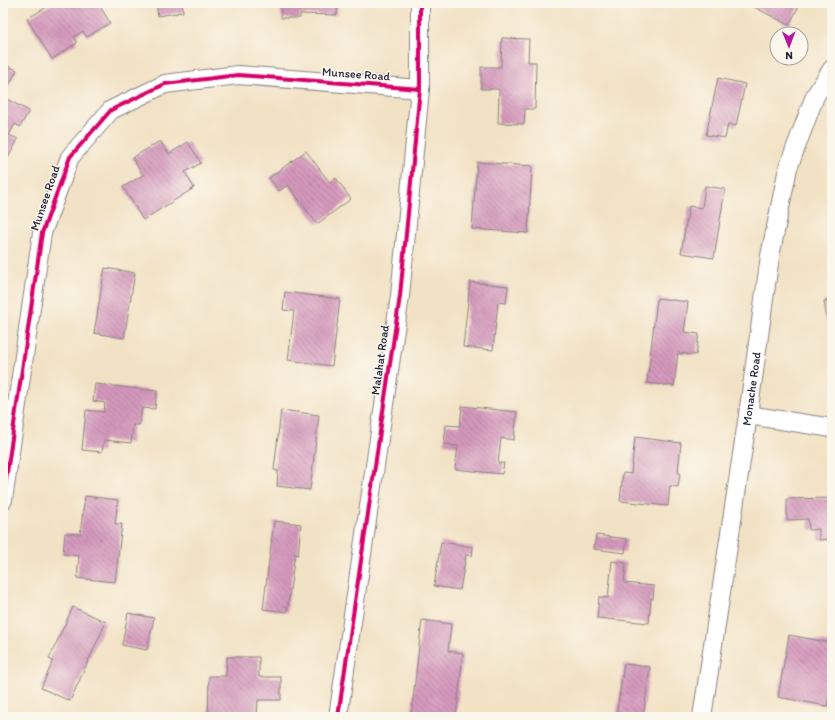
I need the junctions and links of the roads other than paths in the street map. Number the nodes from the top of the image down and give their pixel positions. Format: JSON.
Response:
{"nodes":[{"id":1,"x":420,"y":3,"type":"edge"},
{"id":2,"x":832,"y":69,"type":"edge"},
{"id":3,"x":420,"y":89,"type":"junction"},
{"id":4,"x":748,"y":415,"type":"junction"},
{"id":5,"x":832,"y":428,"type":"edge"},
{"id":6,"x":3,"y":500,"type":"edge"},
{"id":7,"x":338,"y":717,"type":"edge"},
{"id":8,"x":702,"y":717,"type":"edge"}],
"edges":[{"from":1,"to":3,"type":"street","name":"Malahat Road"},
{"from":2,"to":4,"type":"street","name":"Monache Road"},
{"from":3,"to":6,"type":"street","name":"Munsee Road"},
{"from":3,"to":7,"type":"street","name":"Malahat Road"},
{"from":4,"to":5,"type":"street"},
{"from":4,"to":8,"type":"street","name":"Monache Road"}]}
